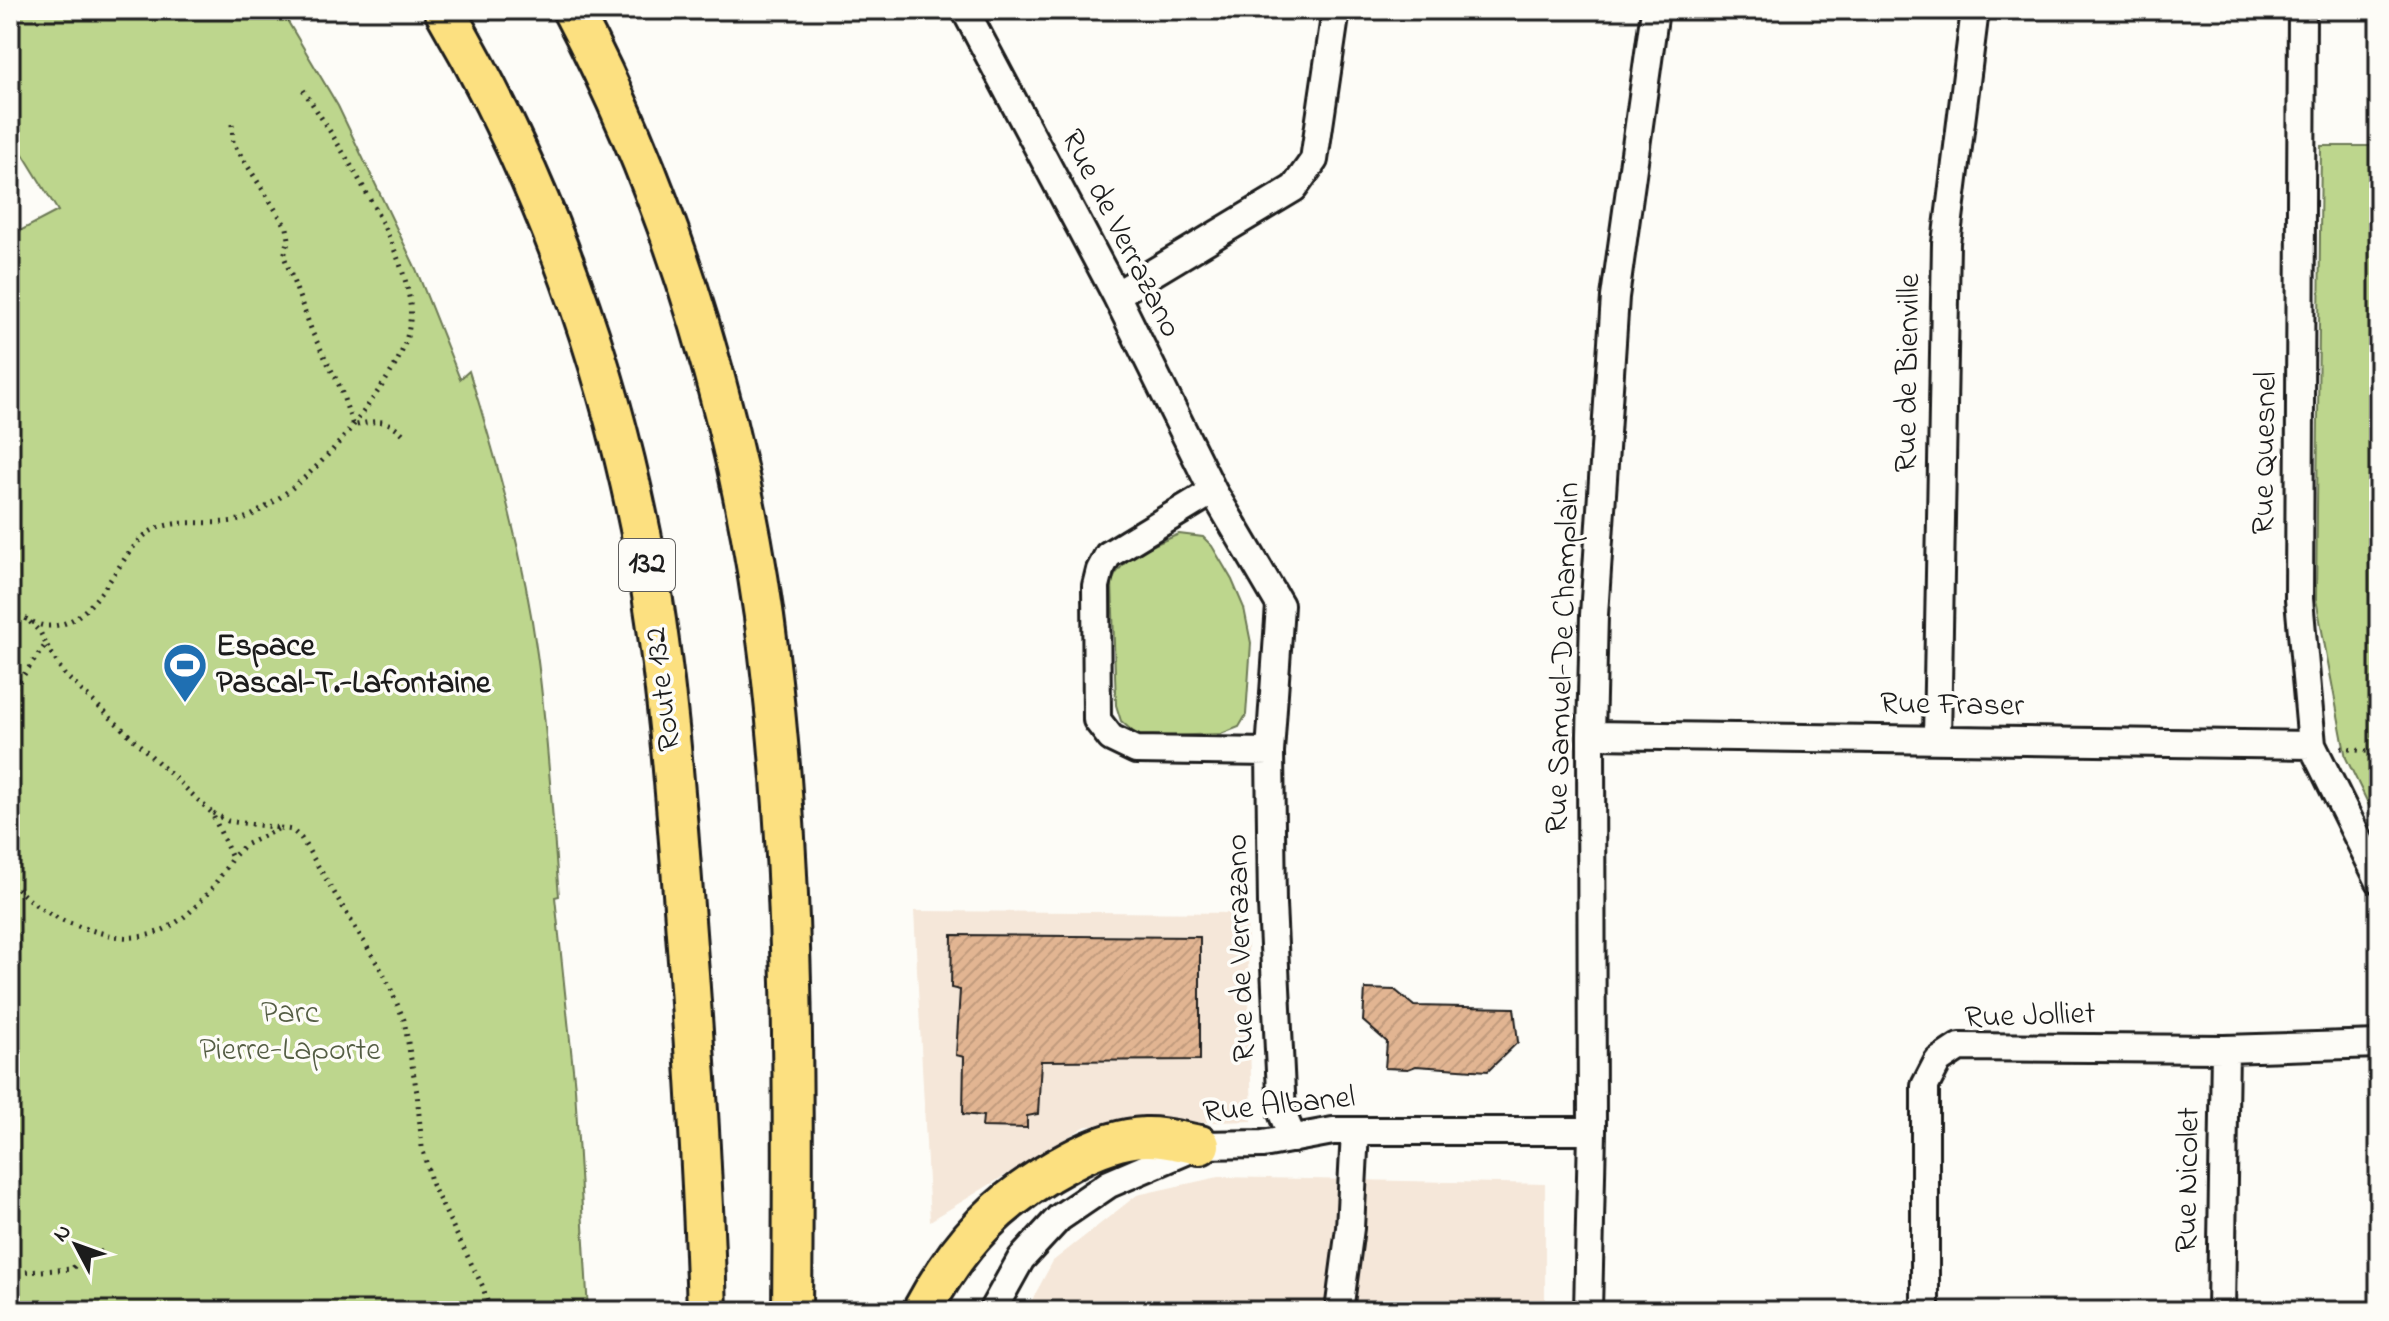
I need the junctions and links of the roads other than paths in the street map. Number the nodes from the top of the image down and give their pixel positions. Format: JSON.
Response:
{"nodes":[{"id":1,"x":444,"y":10,"type":"edge"},
{"id":2,"x":572,"y":10,"type":"edge"},
{"id":3,"x":965,"y":10,"type":"edge"},
{"id":4,"x":1336,"y":10,"type":"edge"},
{"id":5,"x":1655,"y":10,"type":"edge"},
{"id":6,"x":1975,"y":10,"type":"edge"},
{"id":7,"x":2302,"y":10,"type":"edge"},
{"id":8,"x":1116,"y":295,"type":"junction"},
{"id":9,"x":1213,"y":491,"type":"junction"},
{"id":10,"x":1591,"y":735,"type":"junction"},
{"id":11,"x":1937,"y":739,"type":"junction"},
{"id":12,"x":2312,"y":745,"type":"junction"},
{"id":13,"x":1270,"y":752,"type":"junction"},
{"id":14,"x":2379,"y":880,"type":"edge"},
{"id":15,"x":2379,"y":1044,"type":"edge"},
{"id":16,"x":2225,"y":1049,"type":"junction"},
{"id":17,"x":1355,"y":1131,"type":"junction"},
{"id":18,"x":1592,"y":1131,"type":"junction"},
{"id":19,"x":1293,"y":1139,"type":"junction"},
{"id":20,"x":1200,"y":1145,"type":"junction"},
{"id":21,"x":707,"y":1311,"type":"edge"},
{"id":22,"x":792,"y":1311,"type":"edge"},
{"id":23,"x":922,"y":1311,"type":"edge"},
{"id":24,"x":992,"y":1311,"type":"edge"},
{"id":25,"x":1339,"y":1311,"type":"edge"},
{"id":26,"x":1588,"y":1311,"type":"edge"},
{"id":27,"x":1925,"y":1311,"type":"edge"},
{"id":28,"x":2221,"y":1311,"type":"edge"}],
"edges":[{"from":1,"to":21,"type":"highway","name":"Route 132","number":"132"},
{"from":2,"to":22,"type":"highway"},
{"from":3,"to":8,"type":"street","name":"Rue de Verrazano"},
{"from":4,"to":8,"type":"street"},
{"from":5,"to":10,"type":"street","name":"Rue Samuel-De Champlain"},
{"from":6,"to":11,"type":"street","name":"Rue de Bienville"},
{"from":7,"to":12,"type":"street","name":"Rue Quesnel"},
{"from":8,"to":9,"type":"street","name":"Rue de Verrazano"},
{"from":9,"to":13,"type":"street","name":"Rue de Verrazano"},
{"from":9,"to":13,"type":"street"},
{"from":10,"to":11,"type":"street","name":"Rue Fraser"},
{"from":10,"to":18,"type":"street","name":"Rue Samuel-De Champlain"},
{"from":11,"to":12,"type":"street","name":"Rue Fraser"},
{"from":12,"to":14,"type":"street","name":"Rue Quesnel"},
{"from":13,"to":19,"type":"street","name":"Rue de Verrazano"},
{"from":15,"to":16,"type":"street","name":"Rue Jolliet"},
{"from":16,"to":27,"type":"street","name":"Rue Jolliet"},
{"from":16,"to":28,"type":"street","name":"Rue Nicolet"},
{"from":17,"to":18,"type":"street","name":"Rue Albanel"},
{"from":17,"to":19,"type":"street","name":"Rue Albanel"},
{"from":17,"to":25,"type":"street"},
{"from":18,"to":26,"type":"street","name":"Rue Samuel-De Champlain"},
{"from":19,"to":20,"type":"street","name":"Rue Albanel"},
{"from":20,"to":23,"type":"highway"},
{"from":20,"to":24,"type":"street","name":"Rue Albanel"}]}
